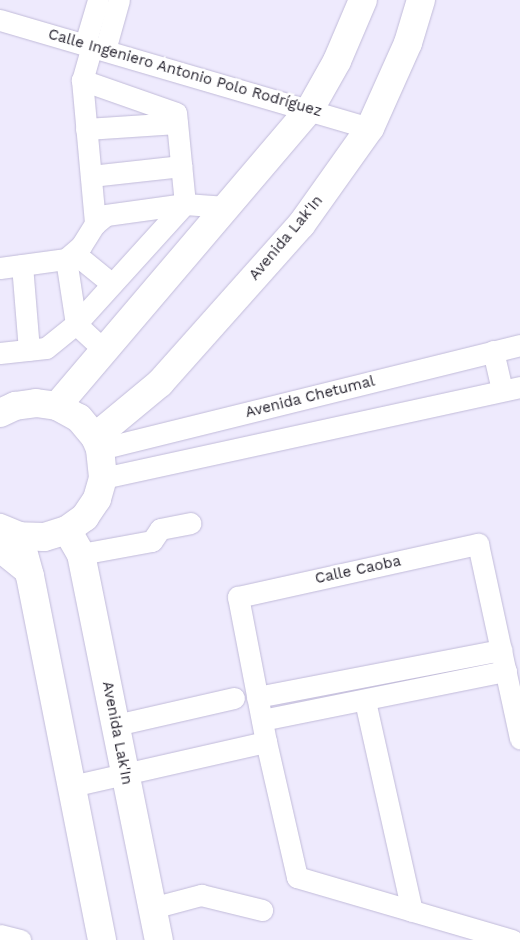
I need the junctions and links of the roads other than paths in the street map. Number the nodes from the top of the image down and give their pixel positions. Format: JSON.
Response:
{"nodes":[{"id":1,"x":98,"y":0,"type":"edge"},
{"id":2,"x":119,"y":0,"type":"edge"},
{"id":3,"x":362,"y":0,"type":"edge"},
{"id":4,"x":421,"y":0,"type":"edge"},
{"id":5,"x":0,"y":20,"type":"edge"},
{"id":6,"x":94,"y":47,"type":"junction"},
{"id":7,"x":82,"y":80,"type":"junction"},
{"id":8,"x":310,"y":109,"type":"junction"},
{"id":9,"x":177,"y":123,"type":"junction"},
{"id":10,"x":370,"y":128,"type":"junction"},
{"id":11,"x":86,"y":129,"type":"junction"},
{"id":12,"x":181,"y":166,"type":"junction"},
{"id":13,"x":91,"y":176,"type":"junction"},
{"id":14,"x":185,"y":204,"type":"junction"},
{"id":15,"x":226,"y":207,"type":"junction"},
{"id":16,"x":95,"y":224,"type":"junction"},
{"id":17,"x":70,"y":256,"type":"junction"},
{"id":18,"x":22,"y":265,"type":"junction"},
{"id":19,"x":0,"y":268,"type":"edge"},
{"id":20,"x":112,"y":284,"type":"junction"},
{"id":21,"x":76,"y":324,"type":"junction"},
{"id":22,"x":520,"y":345,"type":"edge"},
{"id":23,"x":29,"y":350,"type":"junction"},
{"id":24,"x":104,"y":350,"type":"junction"},
{"id":25,"x":493,"y":352,"type":"junction"},
{"id":26,"x":0,"y":353,"type":"edge"},
{"id":27,"x":511,"y":389,"type":"edge"},
{"id":28,"x":57,"y":406,"type":"junction"},
{"id":29,"x":0,"y":414,"type":"edge"},
{"id":30,"x":97,"y":443,"type":"junction"},
{"id":31,"x":103,"y":478,"type":"junction"},
{"id":32,"x":190,"y":523,"type":"dead end"},
{"id":33,"x":67,"y":530,"type":"junction"},
{"id":34,"x":6,"y":538,"type":"edge"},
{"id":35,"x":81,"y":554,"type":"junction"},
{"id":36,"x":502,"y":650,"type":"junction"},
{"id":37,"x":506,"y":671,"type":"junction"},
{"id":38,"x":257,"y":697,"type":"junction"},
{"id":39,"x":234,"y":698,"type":"dead end"},
{"id":40,"x":365,"y":701,"type":"junction"},
{"id":41,"x":262,"y":720,"type":"junction"},
{"id":42,"x":116,"y":725,"type":"junction"},
{"id":43,"x":520,"y":739,"type":"edge"},
{"id":44,"x":266,"y":742,"type":"junction"},
{"id":45,"x":125,"y":773,"type":"junction"},
{"id":46,"x":72,"y":786,"type":"junction"},
{"id":47,"x":152,"y":908,"type":"junction"},
{"id":48,"x":262,"y":910,"type":"dead end"},
{"id":49,"x":412,"y":911,"type":"junction"},
{"id":50,"x":0,"y":935,"type":"edge"},
{"id":51,"x":20,"y":940,"type":"edge"},
{"id":52,"x":102,"y":940,"type":"edge"},
{"id":53,"x":158,"y":940,"type":"edge"},
{"id":54,"x":512,"y":940,"type":"edge"}],
"edges":[{"from":1,"to":6,"type":"street"},
{"from":2,"to":6,"type":"street"},
{"from":3,"to":8,"type":"main road"},
{"from":4,"to":10,"type":"main road","name":"Avenida Lak'In"},
{"from":5,"to":6,"type":"street","name":"Calle Ingeniero Antonio Polo Rodríguez"},
{"from":6,"to":7,"type":"street"},
{"from":6,"to":8,"type":"street","name":"Calle Ingeniero Antonio Polo Rodríguez"},
{"from":7,"to":9,"type":"street"},
{"from":7,"to":11,"type":"street"},
{"from":8,"to":10,"type":"street","name":"Calle Ingeniero Antonio Polo Rodríguez"},
{"from":8,"to":15,"type":"main road"},
{"from":9,"to":11,"type":"street"},
{"from":9,"to":12,"type":"street"},
{"from":10,"to":30,"type":"main road","name":"Avenida Lak'In"},
{"from":11,"to":13,"type":"street"},
{"from":12,"to":13,"type":"street"},
{"from":12,"to":14,"type":"street"},
{"from":13,"to":16,"type":"street"},
{"from":14,"to":15,"type":"street"},
{"from":14,"to":16,"type":"street"},
{"from":14,"to":20,"type":"street"},
{"from":15,"to":24,"type":"main road"},
{"from":16,"to":17,"type":"street"},
{"from":17,"to":18,"type":"street"},
{"from":17,"to":20,"type":"street"},
{"from":17,"to":21,"type":"street"},
{"from":18,"to":19,"type":"street"},
{"from":18,"to":23,"type":"street"},
{"from":20,"to":21,"type":"street"},
{"from":21,"to":23,"type":"street"},
{"from":21,"to":24,"type":"street"},
{"from":22,"to":25,"type":"street","name":"Avenida Chetumal"},
{"from":23,"to":26,"type":"street"},
{"from":24,"to":28,"type":"main road"},
{"from":25,"to":27,"type":"street"},
{"from":25,"to":30,"type":"street","name":"Avenida Chetumal"},
{"from":27,"to":31,"type":"street"},
{"from":28,"to":29,"type":"main road"},
{"from":28,"to":30,"type":"main road"},
{"from":30,"to":31,"type":"main road"},
{"from":31,"to":33,"type":"main road"},
{"from":32,"to":35,"type":"street"},
{"from":33,"to":34,"type":"main road"},
{"from":33,"to":35,"type":"main road","name":"Avenida Lak'In"},
{"from":34,"to":46,"type":"main road"},
{"from":35,"to":42,"type":"main road","name":"Avenida Lak'In"},
{"from":36,"to":37,"type":"street"},
{"from":36,"to":38,"type":"street"},
{"from":36,"to":38,"type":"street","name":"Calle Caoba"},
{"from":37,"to":40,"type":"street"},
{"from":37,"to":43,"type":"street"},
{"from":38,"to":41,"type":"street"},
{"from":39,"to":42,"type":"street"},
{"from":40,"to":41,"type":"street"},
{"from":40,"to":49,"type":"street"},
{"from":41,"to":44,"type":"street"},
{"from":42,"to":45,"type":"main road","name":"Avenida Lak'In"},
{"from":44,"to":45,"type":"street"},
{"from":44,"to":49,"type":"street"},
{"from":45,"to":46,"type":"street"},
{"from":45,"to":47,"type":"main road","name":"Avenida Lak'In"},
{"from":46,"to":52,"type":"main road"},
{"from":47,"to":48,"type":"street"},
{"from":47,"to":53,"type":"main road","name":"Avenida Lak'In"},
{"from":49,"to":54,"type":"street"},
{"from":50,"to":51,"type":"street"}]}
